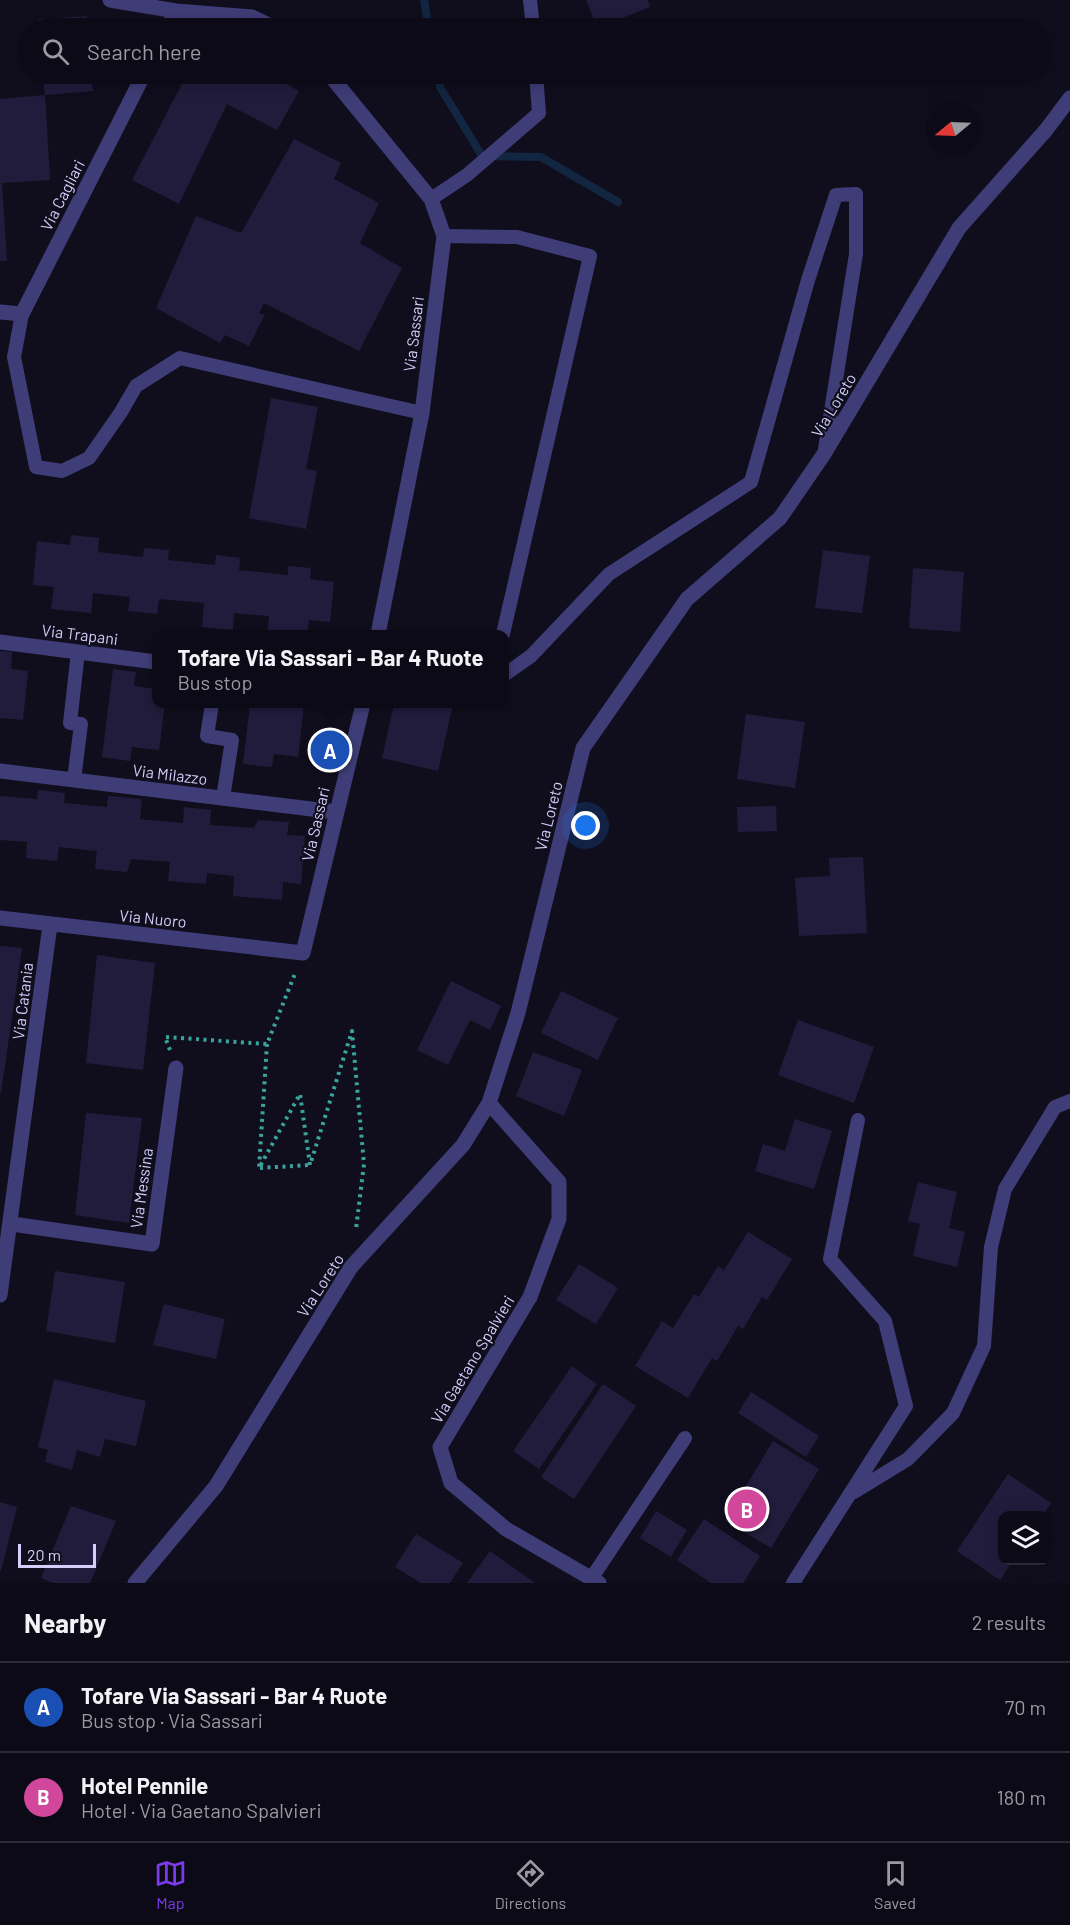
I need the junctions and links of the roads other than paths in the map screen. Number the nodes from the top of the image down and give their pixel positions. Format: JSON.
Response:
{"nodes":[{"id":1,"x":110,"y":0,"type":"edge"},
{"id":2,"x":530,"y":0,"type":"edge"},
{"id":3,"x":176,"y":11,"type":"junction"},
{"id":4,"x":172,"y":18,"type":"edge"},
{"id":5,"x":254,"y":18,"type":"edge"},
{"id":6,"x":531,"y":18,"type":"edge"},
{"id":7,"x":139,"y":84,"type":"edge"},
{"id":8,"x":337,"y":84,"type":"edge"},
{"id":9,"x":537,"y":84,"type":"edge"},
{"id":10,"x":1070,"y":98,"type":"edge"},
{"id":11,"x":432,"y":199,"type":"junction"},
{"id":12,"x":444,"y":236,"type":"junction"},
{"id":13,"x":0,"y":312,"type":"edge"},
{"id":14,"x":22,"y":314,"type":"junction"},
{"id":15,"x":422,"y":412,"type":"junction"},
{"id":16,"x":824,"y":454,"type":"junction"},
{"id":17,"x":379,"y":630,"type":"edge"},
{"id":18,"x":504,"y":630,"type":"edge"},
{"id":19,"x":0,"y":642,"type":"edge"},
{"id":20,"x":78,"y":652,"type":"junction"},
{"id":21,"x":152,"y":661,"type":"edge"},
{"id":22,"x":509,"y":671,"type":"edge"},
{"id":23,"x":211,"y":708,"type":"edge"},
{"id":24,"x":362,"y":708,"type":"edge"},
{"id":25,"x":0,"y":771,"type":"edge"},
{"id":26,"x":74,"y":780,"type":"junction"},
{"id":27,"x":223,"y":798,"type":"junction"},
{"id":28,"x":336,"y":812,"type":"junction"},
{"id":29,"x":0,"y":918,"type":"edge"},
{"id":30,"x":50,"y":925,"type":"junction"},
{"id":31,"x":303,"y":953,"type":"joint"},
{"id":32,"x":176,"y":1068,"type":"road end"},
{"id":33,"x":1070,"y":1101,"type":"edge"},
{"id":34,"x":489,"y":1103,"type":"junction"},
{"id":35,"x":858,"y":1120,"type":"dead end"},
{"id":36,"x":12,"y":1224,"type":"junction"},
{"id":37,"x":0,"y":1295,"type":"edge"},
{"id":38,"x":685,"y":1438,"type":"dead end"},
{"id":39,"x":850,"y":1494,"type":"junction"},
{"id":40,"x":595,"y":1581,"type":"edge"},
{"id":41,"x":135,"y":1583,"type":"edge"},
{"id":42,"x":793,"y":1583,"type":"edge"}],
"edges":[{"from":1,"to":3,"type":"street"},
{"from":2,"to":6,"type":"lane"},
{"from":3,"to":4,"type":"street"},
{"from":3,"to":5,"type":"street"},
{"from":7,"to":14,"type":"street","name":"Via Cagliari"},
{"from":8,"to":11,"type":"street","name":"Via Sassari"},
{"from":9,"to":11,"type":"lane"},
{"from":10,"to":16,"type":"street","name":"Via Loreto"},
{"from":11,"to":12,"type":"street","name":"Via Sassari"},
{"from":12,"to":15,"type":"street","name":"Via Sassari"},
{"from":12,"to":18,"type":"lane"},
{"from":13,"to":14,"type":"street"},
{"from":14,"to":15,"type":"lane"},
{"from":15,"to":17,"type":"street","name":"Via Sassari"},
{"from":16,"to":22,"type":"lane"},
{"from":16,"to":34,"type":"street","name":"Via Loreto"},
{"from":19,"to":20,"type":"street","name":"Via Trapani"},
{"from":20,"to":21,"type":"street","name":"Via Trapani"},
{"from":20,"to":26,"type":"lane"},
{"from":23,"to":27,"type":"lane"},
{"from":24,"to":28,"type":"street","name":"Via Sassari"},
{"from":25,"to":26,"type":"street","name":"Via Milazzo"},
{"from":26,"to":27,"type":"street","name":"Via Milazzo"},
{"from":27,"to":28,"type":"street","name":"Via Milazzo"},
{"from":28,"to":31,"type":"street","name":"Via Sassari"},
{"from":29,"to":30,"type":"street","name":"Via Nuoro"},
{"from":30,"to":31,"type":"street","name":"Via Nuoro"},
{"from":30,"to":36,"type":"street","name":"Via Catania"},
{"from":32,"to":36,"type":"street","name":"Via Messina"},
{"from":33,"to":39,"type":"lane"},
{"from":34,"to":40,"type":"street","name":"Via Gaetano Spalvieri"},
{"from":34,"to":41,"type":"street","name":"Via Loreto"},
{"from":35,"to":39,"type":"lane"},
{"from":36,"to":37,"type":"street","name":"Via Catania"},
{"from":38,"to":40,"type":"lane"},
{"from":39,"to":42,"type":"lane"}]}
